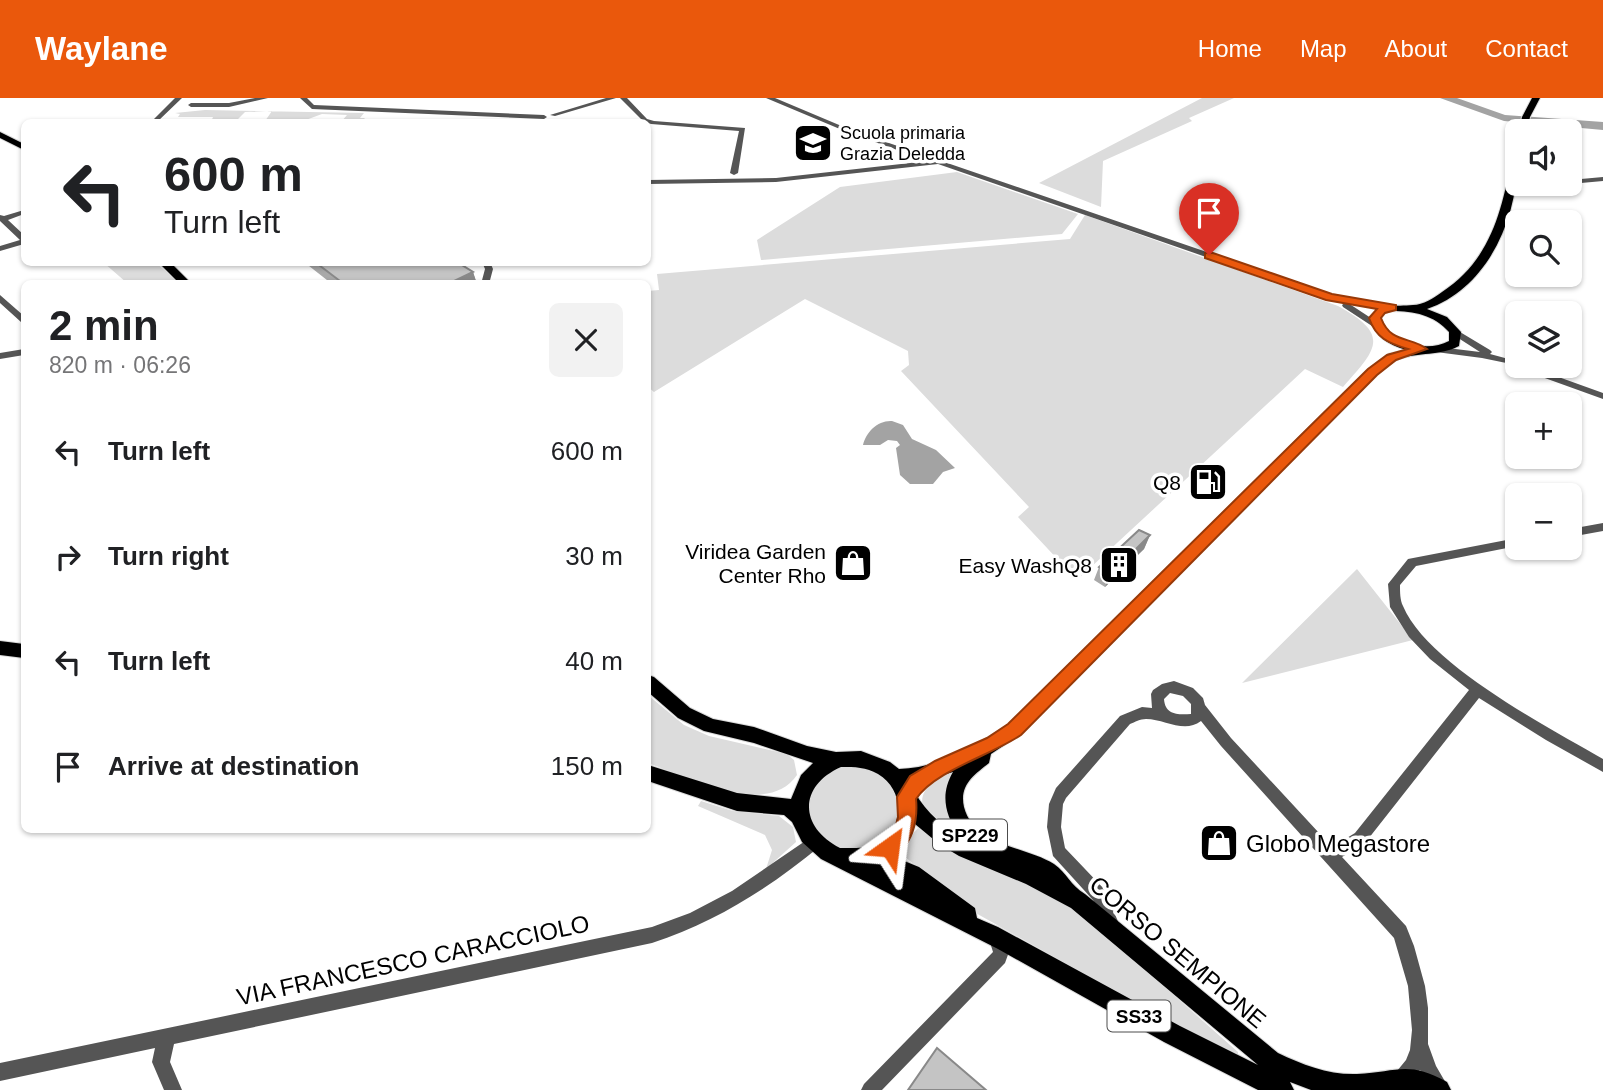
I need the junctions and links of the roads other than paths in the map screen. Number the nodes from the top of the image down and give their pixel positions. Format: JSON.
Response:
{"nodes":[{"id":1,"x":265,"y":98,"type":"edge"},
{"id":2,"x":612,"y":98,"type":"edge"},
{"id":3,"x":623,"y":98,"type":"edge"},
{"id":4,"x":769,"y":98,"type":"edge"},
{"id":5,"x":1536,"y":98,"type":"edge"},
{"id":6,"x":206,"y":99,"type":"edge"},
{"id":7,"x":177,"y":100,"type":"edge"},
{"id":8,"x":304,"y":100,"type":"edge"},
{"id":9,"x":239,"y":103,"type":"junction"},
{"id":10,"x":189,"y":105,"type":"junction"},
{"id":11,"x":163,"y":113,"type":"junction"},
{"id":12,"x":477,"y":113,"type":"junction"},
{"id":13,"x":548,"y":118,"type":"edge"},
{"id":14,"x":157,"y":119,"type":"edge"},
{"id":15,"x":472,"y":119,"type":"edge"},
{"id":16,"x":644,"y":119,"type":"edge"},
{"id":17,"x":1527,"y":119,"type":"edge"},
{"id":18,"x":651,"y":122,"type":"edge"},
{"id":19,"x":0,"y":135,"type":"edge"},
{"id":20,"x":21,"y":146,"type":"edge"},
{"id":21,"x":918,"y":153,"type":"junction"},
{"id":22,"x":923,"y":162,"type":"junction"},
{"id":23,"x":901,"y":165,"type":"junction"},
{"id":24,"x":969,"y":171,"type":"junction"},
{"id":25,"x":734,"y":173,"type":"junction"},
{"id":26,"x":651,"y":175,"type":"edge"},
{"id":27,"x":1603,"y":179,"type":"edge"},
{"id":28,"x":651,"y":181,"type":"edge"},
{"id":29,"x":1582,"y":181,"type":"edge"},
{"id":30,"x":1510,"y":196,"type":"edge"},
{"id":31,"x":21,"y":213,"type":"edge"},
{"id":32,"x":2,"y":218,"type":"edge"},
{"id":33,"x":21,"y":237,"type":"edge"},
{"id":34,"x":21,"y":241,"type":"edge"},
{"id":35,"x":0,"y":249,"type":"edge"},
{"id":36,"x":167,"y":266,"type":"edge"},
{"id":37,"x":183,"y":280,"type":"edge"},
{"id":38,"x":1452,"y":293,"type":"junction"},
{"id":39,"x":0,"y":298,"type":"edge"},
{"id":40,"x":1330,"y":298,"type":"junction"},
{"id":41,"x":1392,"y":308,"type":"junction"},
{"id":42,"x":1412,"y":309,"type":"junction"},
{"id":43,"x":21,"y":317,"type":"edge"},
{"id":44,"x":1377,"y":327,"type":"junction"},
{"id":45,"x":1451,"y":328,"type":"junction"},
{"id":46,"x":1421,"y":349,"type":"junction"},
{"id":47,"x":1439,"y":350,"type":"junction"},
{"id":48,"x":21,"y":352,"type":"edge"},
{"id":49,"x":0,"y":356,"type":"edge"},
{"id":50,"x":1505,"y":360,"type":"edge"},
{"id":51,"x":1505,"y":362,"type":"edge"},
{"id":52,"x":1373,"y":372,"type":"junction"},
{"id":53,"x":1553,"y":378,"type":"edge"},
{"id":54,"x":1603,"y":396,"type":"edge"},
{"id":55,"x":1603,"y":527,"type":"edge"},
{"id":56,"x":1582,"y":531,"type":"edge"},
{"id":57,"x":1505,"y":544,"type":"edge"},
{"id":58,"x":0,"y":648,"type":"edge"},
{"id":59,"x":21,"y":651,"type":"edge"},
{"id":60,"x":651,"y":684,"type":"edge"},
{"id":61,"x":1477,"y":690,"type":"junction"},
{"id":62,"x":1199,"y":708,"type":"junction"},
{"id":63,"x":1164,"y":715,"type":"junction"},
{"id":64,"x":1184,"y":722,"type":"junction"},
{"id":65,"x":1226,"y":742,"type":"junction"},
{"id":66,"x":784,"y":744,"type":"junction"},
{"id":67,"x":994,"y":744,"type":"junction"},
{"id":68,"x":835,"y":760,"type":"junction"},
{"id":69,"x":1603,"y":766,"type":"edge"},
{"id":70,"x":942,"y":767,"type":"junction"},
{"id":71,"x":651,"y":774,"type":"edge"},
{"id":72,"x":895,"y":777,"type":"junction"},
{"id":73,"x":805,"y":784,"type":"junction"},
{"id":74,"x":907,"y":800,"type":"junction"},
{"id":75,"x":761,"y":803,"type":"junction"},
{"id":76,"x":799,"y":816,"type":"junction"},
{"id":77,"x":814,"y":842,"type":"junction"},
{"id":78,"x":1332,"y":855,"type":"junction"},
{"id":79,"x":841,"y":857,"type":"junction"},
{"id":80,"x":870,"y":857,"type":"junction"},
{"id":81,"x":1066,"y":892,"type":"junction"},
{"id":82,"x":1114,"y":930,"type":"junction"},
{"id":83,"x":997,"y":939,"type":"junction"},
{"id":84,"x":167,"y":1036,"type":"junction"},
{"id":85,"x":1420,"y":1040,"type":"junction"},
{"id":86,"x":0,"y":1072,"type":"edge"},
{"id":87,"x":1392,"y":1083,"type":"edge"},
{"id":88,"x":173,"y":1090,"type":"edge"},
{"id":89,"x":870,"y":1090,"type":"edge"},
{"id":90,"x":1282,"y":1090,"type":"edge"},
{"id":91,"x":1440,"y":1090,"type":"edge"}],
"edges":[{"from":1,"to":9,"type":"street"},
{"from":2,"to":13,"type":"street"},
{"from":3,"to":16,"type":"street"},
{"from":4,"to":21,"type":"street"},
{"from":5,"to":17,"type":"main road"},
{"from":6,"to":9,"type":"street"},
{"from":6,"to":10,"type":"street"},
{"from":7,"to":10,"type":"street"},
{"from":7,"to":11,"type":"street"},
{"from":8,"to":12,"type":"street"},
{"from":9,"to":10,"type":"street"},
{"from":10,"to":11,"type":"street"},
{"from":11,"to":14,"type":"street"},
{"from":12,"to":13,"type":"street"},
{"from":12,"to":15,"type":"street"},
{"from":18,"to":25,"type":"street"},
{"from":19,"to":20,"type":"main road"},
{"from":21,"to":22,"type":"street"},
{"from":21,"to":24,"type":"street"},
{"from":22,"to":23,"type":"street"},
{"from":22,"to":24,"type":"street"},
{"from":23,"to":25,"type":"street"},
{"from":23,"to":28,"type":"street"},
{"from":24,"to":40,"type":"street"},
{"from":25,"to":26,"type":"street"},
{"from":27,"to":29,"type":"street"},
{"from":30,"to":38,"type":"main road"},
{"from":31,"to":32,"type":"street"},
{"from":32,"to":33,"type":"street"},
{"from":34,"to":35,"type":"street"},
{"from":36,"to":37,"type":"main road"},
{"from":38,"to":42,"type":"main road"},
{"from":38,"to":45,"type":"main road"},
{"from":39,"to":43,"type":"street"},
{"from":40,"to":41,"type":"street"},
{"from":40,"to":44,"type":"street"},
{"from":41,"to":42,"type":"main road"},
{"from":41,"to":44,"type":"main road"},
{"from":42,"to":45,"type":"main road"},
{"from":44,"to":46,"type":"main road","number":"SP229"},
{"from":44,"to":52,"type":"main road","number":"SP229"},
{"from":45,"to":47,"type":"main road"},
{"from":45,"to":50,"type":"street"},
{"from":46,"to":47,"type":"main road","number":"SP229"},
{"from":46,"to":52,"type":"main road","number":"SP229"},
{"from":47,"to":51,"type":"street"},
{"from":48,"to":49,"type":"street"},
{"from":52,"to":67,"type":"main road","number":"SP229"},
{"from":53,"to":54,"type":"street"},
{"from":55,"to":56,"type":"street"},
{"from":57,"to":61,"type":"street"},
{"from":58,"to":59,"type":"main road"},
{"from":60,"to":66,"type":"main road"},
{"from":61,"to":69,"type":"street"},
{"from":61,"to":78,"type":"street"},
{"from":62,"to":63,"type":"street"},
{"from":62,"to":64,"type":"street"},
{"from":62,"to":65,"type":"street"},
{"from":63,"to":64,"type":"street"},
{"from":63,"to":82,"type":"street"},
{"from":64,"to":65,"type":"street"},
{"from":65,"to":78,"type":"street"},
{"from":66,"to":68,"type":"main road"},
{"from":66,"to":73,"type":"main road"},
{"from":67,"to":70,"type":"main road","number":"SP229"},
{"from":67,"to":81,"type":"main road","number":"SP229"},
{"from":68,"to":72,"type":"main road"},
{"from":68,"to":73,"type":"main road"},
{"from":70,"to":72,"type":"main road","number":"SP229"},
{"from":70,"to":74,"type":"main road"},
{"from":71,"to":75,"type":"main road"},
{"from":72,"to":74,"type":"main road"},
{"from":73,"to":75,"type":"main road"},
{"from":73,"to":76,"type":"main road"},
{"from":74,"to":80,"type":"main road"},
{"from":74,"to":81,"type":"main road","name":"CORSO SEMPIONE","number":"SS33"},
{"from":75,"to":76,"type":"main road"},
{"from":76,"to":77,"type":"main road"},
{"from":77,"to":79,"type":"main road"},
{"from":77,"to":84,"type":"street","name":"VIA FRANCESCO CARACCIOLO"},
{"from":78,"to":85,"type":"street"},
{"from":79,"to":80,"type":"main road"},
{"from":79,"to":83,"type":"main road","number":"SS33"},
{"from":80,"to":83,"type":"main road","number":"SS33"},
{"from":81,"to":82,"type":"main road","name":"CORSO SEMPIONE","number":"SS33"},
{"from":82,"to":87,"type":"main road","name":"CORSO SEMPIONE","number":"SS33"},
{"from":83,"to":89,"type":"street"},
{"from":83,"to":90,"type":"main road","number":"SS33"},
{"from":84,"to":86,"type":"street","name":"VIA FRANCESCO CARACCIOLO"},
{"from":84,"to":88,"type":"street"},
{"from":85,"to":87,"type":"street"},
{"from":85,"to":91,"type":"street"},
{"from":87,"to":91,"type":"main road"}]}
